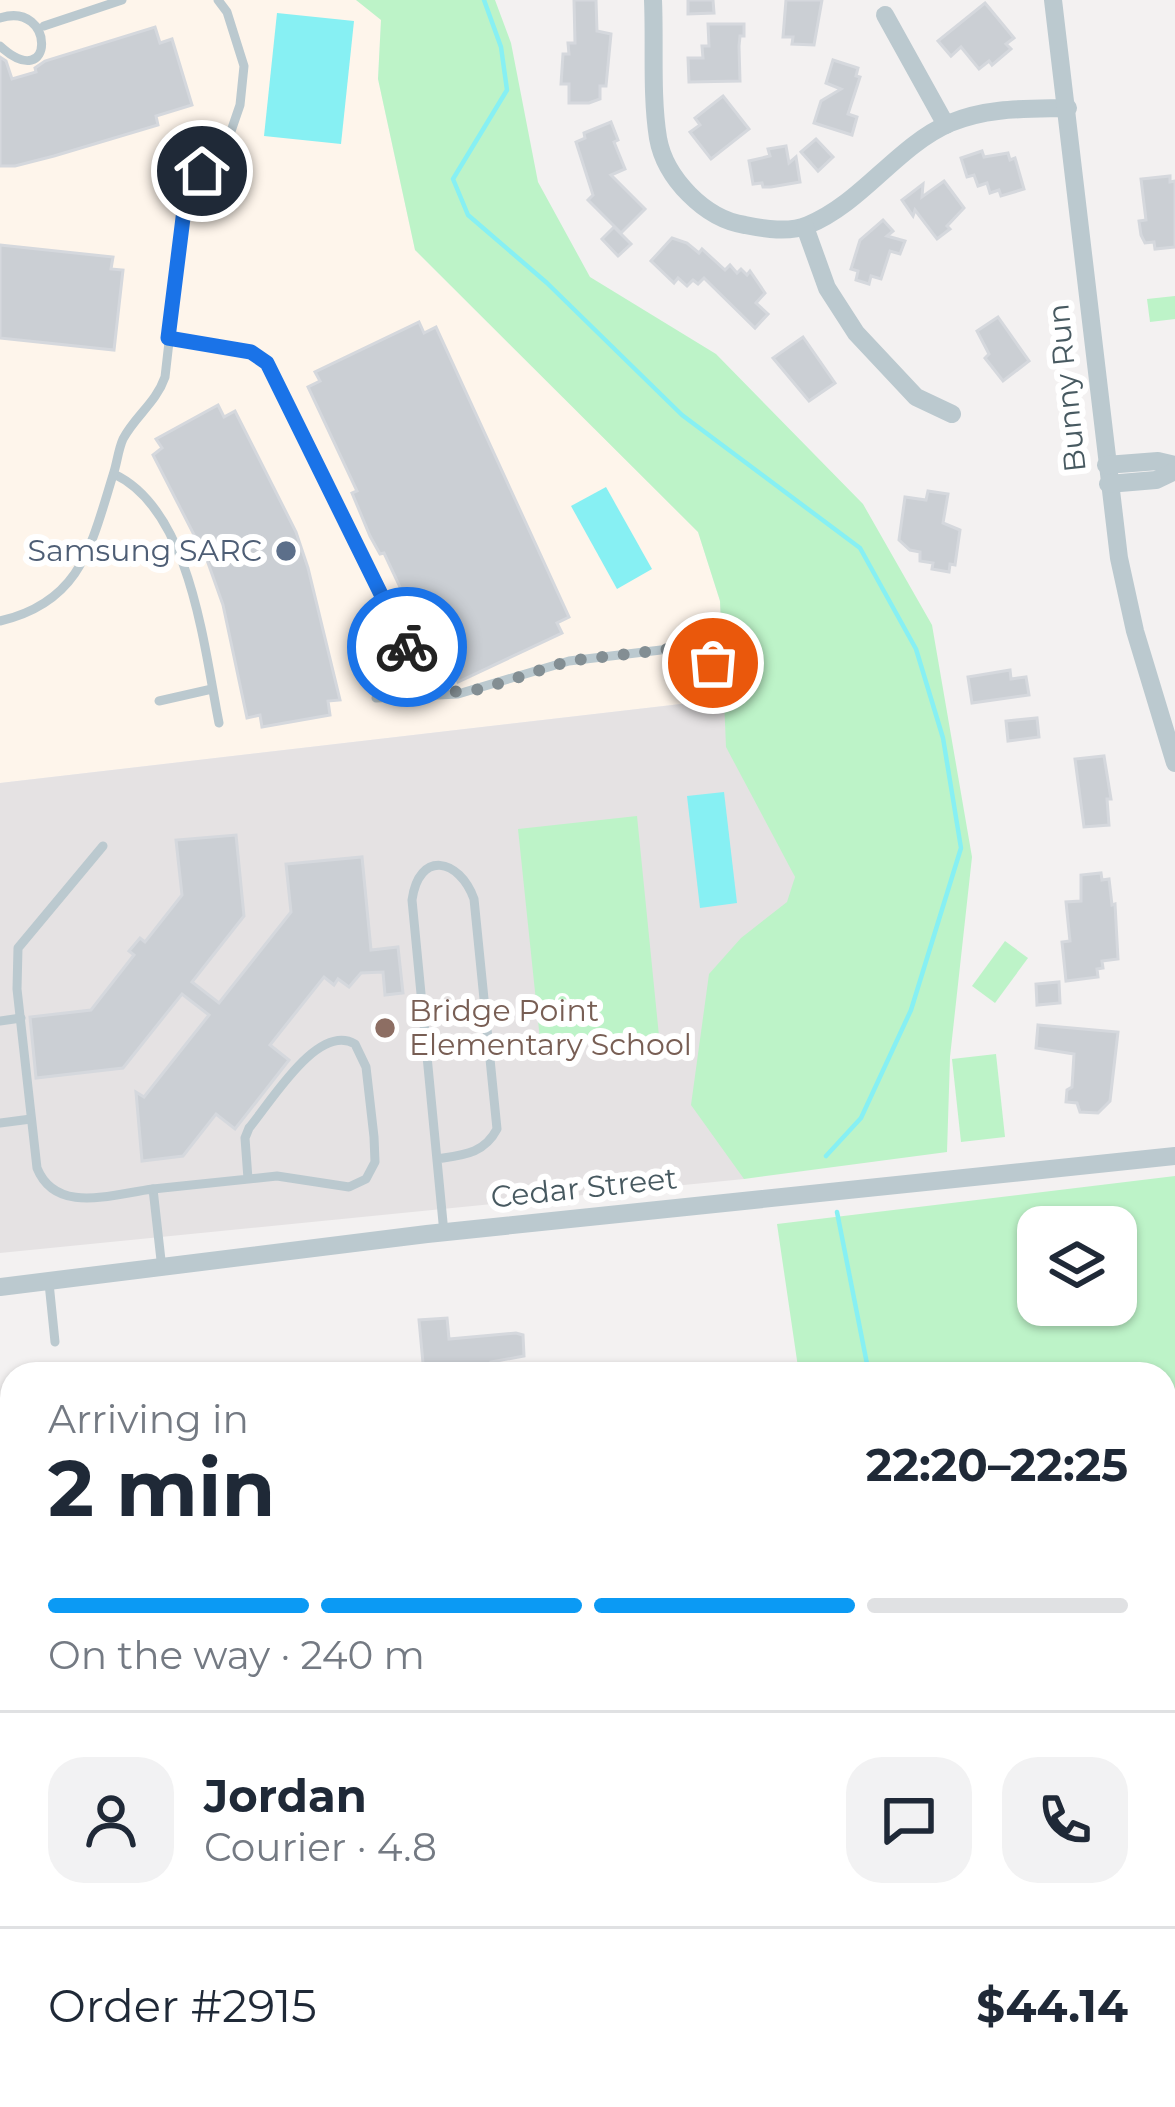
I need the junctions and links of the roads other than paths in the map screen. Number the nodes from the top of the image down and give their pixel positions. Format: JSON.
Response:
{"nodes":[{"id":1,"x":122,"y":0,"type":"edge"},
{"id":2,"x":218,"y":0,"type":"edge"},
{"id":3,"x":653,"y":0,"type":"edge"},
{"id":4,"x":1053,"y":0,"type":"edge"},
{"id":5,"x":885,"y":15,"type":"dead end"},
{"id":6,"x":0,"y":18,"type":"edge"},
{"id":7,"x":44,"y":26,"type":"junction"},
{"id":8,"x":0,"y":46,"type":"edge"},
{"id":9,"x":1068,"y":108,"type":"junction"},
{"id":10,"x":946,"y":125,"type":"junction"},
{"id":11,"x":805,"y":227,"type":"junction"},
{"id":12,"x":168,"y":338,"type":"junction"},
{"id":13,"x":952,"y":414,"type":"dead end"},
{"id":14,"x":1175,"y":468,"type":"edge"},
{"id":15,"x":114,"y":474,"type":"junction"},
{"id":16,"x":1107,"y":474,"type":"junction"},
{"id":17,"x":708,"y":617,"type":"dead end"},
{"id":18,"x":0,"y":621,"type":"edge"},
{"id":19,"x":711,"y":644,"type":"junction"},
{"id":20,"x":713,"y":663,"type":"dead end"},
{"id":21,"x":212,"y":688,"type":"junction"},
{"id":22,"x":419,"y":695,"type":"junction"},
{"id":23,"x":376,"y":698,"type":"dead end"},
{"id":24,"x":159,"y":701,"type":"dead end"},
{"id":25,"x":219,"y":723,"type":"dead end"},
{"id":26,"x":1175,"y":763,"type":"edge"},
{"id":27,"x":104,"y":846,"type":"dead end"},
{"id":28,"x":21,"y":1018,"type":"junction"},
{"id":29,"x":0,"y":1021,"type":"edge"},
{"id":30,"x":31,"y":1119,"type":"junction"},
{"id":31,"x":0,"y":1123,"type":"edge"},
{"id":32,"x":1175,"y":1156,"type":"edge"},
{"id":33,"x":437,"y":1159,"type":"junction"},
{"id":34,"x":248,"y":1179,"type":"junction"},
{"id":35,"x":153,"y":1189,"type":"junction"},
{"id":36,"x":444,"y":1233,"type":"junction"},
{"id":37,"x":162,"y":1269,"type":"junction"},
{"id":38,"x":49,"y":1283,"type":"junction"},
{"id":39,"x":0,"y":1287,"type":"edge"},
{"id":40,"x":55,"y":1342,"type":"dead end"}],
"edges":[{"from":1,"to":7,"type":"lane"},
{"from":2,"to":12,"type":"lane"},
{"from":3,"to":11,"type":"street"},
{"from":4,"to":9,"type":"street","name":"Bunny Run"},
{"from":5,"to":10,"type":"street"},
{"from":6,"to":7,"type":"lane"},
{"from":7,"to":8,"type":"lane"},
{"from":9,"to":10,"type":"street"},
{"from":9,"to":16,"type":"street","name":"Bunny Run"},
{"from":10,"to":11,"type":"street"},
{"from":11,"to":13,"type":"street"},
{"from":12,"to":15,"type":"lane"},
{"from":12,"to":22,"type":"lane"},
{"from":14,"to":16,"type":"street"},
{"from":15,"to":18,"type":"lane"},
{"from":15,"to":21,"type":"lane"},
{"from":16,"to":26,"type":"street","name":"Bunny Run"},
{"from":17,"to":19,"type":"lane"},
{"from":19,"to":20,"type":"lane"},
{"from":19,"to":22,"type":"lane"},
{"from":21,"to":24,"type":"lane"},
{"from":21,"to":25,"type":"lane"},
{"from":22,"to":23,"type":"lane"},
{"from":27,"to":28,"type":"lane"},
{"from":28,"to":29,"type":"lane"},
{"from":28,"to":30,"type":"lane"},
{"from":30,"to":31,"type":"lane"},
{"from":30,"to":35,"type":"lane"},
{"from":32,"to":36,"type":"street","name":"Cedar Street"},
{"from":33,"to":33,"type":"lane"},
{"from":33,"to":36,"type":"lane"},
{"from":34,"to":34,"type":"lane"},
{"from":34,"to":35,"type":"lane"},
{"from":35,"to":37,"type":"lane"},
{"from":36,"to":37,"type":"street","name":"Cedar Street"},
{"from":37,"to":38,"type":"street","name":"Cedar Street"},
{"from":38,"to":39,"type":"street","name":"Cedar Street"},
{"from":38,"to":40,"type":"lane"}]}
